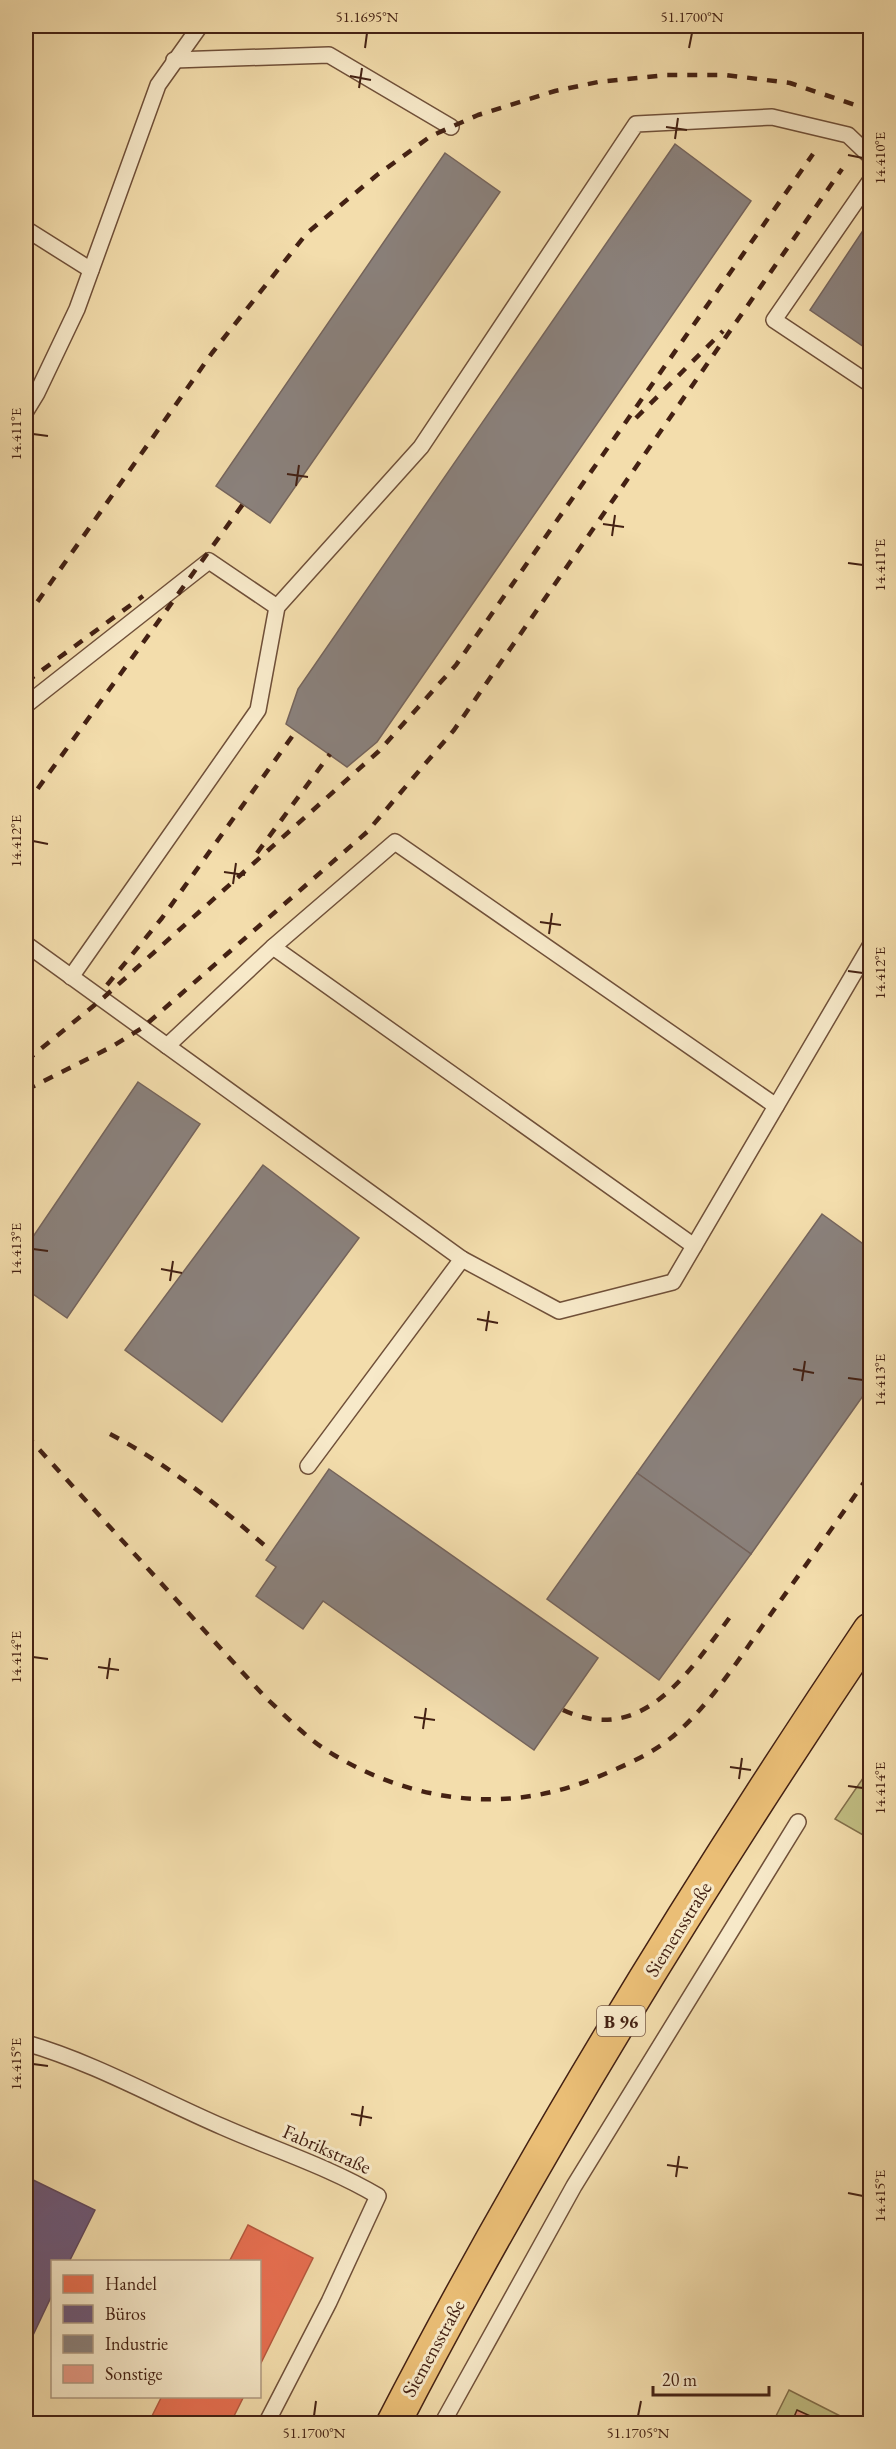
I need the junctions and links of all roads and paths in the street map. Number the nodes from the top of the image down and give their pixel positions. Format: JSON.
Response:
{"nodes":[{"id":1,"x":200,"y":26,"type":"edge"},
{"id":2,"x":174,"y":60,"type":"junction"},
{"id":3,"x":451,"y":127,"type":"dead end"},
{"id":4,"x":870,"y":156,"type":"edge"},
{"id":5,"x":870,"y":181,"type":"edge"},
{"id":6,"x":26,"y":229,"type":"edge"},
{"id":7,"x":91,"y":270,"type":"junction"},
{"id":8,"x":870,"y":384,"type":"edge"},
{"id":9,"x":26,"y":411,"type":"edge"},
{"id":10,"x":277,"y":607,"type":"junction"},
{"id":11,"x":26,"y":705,"type":"edge"},
{"id":12,"x":26,"y":944,"type":"edge"},
{"id":13,"x":870,"y":946,"type":"edge"},
{"id":14,"x":273,"y":947,"type":"junction"},
{"id":15,"x":71,"y":977,"type":"junction"},
{"id":16,"x":167,"y":1046,"type":"junction"},
{"id":17,"x":776,"y":1106,"type":"junction"},
{"id":18,"x":694,"y":1246,"type":"junction"},
{"id":19,"x":462,"y":1259,"type":"junction"},
{"id":20,"x":308,"y":1466,"type":"dead end"},
{"id":21,"x":870,"y":1630,"type":"edge"},
{"id":22,"x":798,"y":1822,"type":"dead end"},
{"id":23,"x":26,"y":2043,"type":"edge"},
{"id":24,"x":266,"y":2424,"type":"edge"},
{"id":25,"x":393,"y":2424,"type":"edge"},
{"id":26,"x":442,"y":2424,"type":"edge"}],
"edges":[{"from":1,"to":2,"type":"lane"},
{"from":2,"to":3,"type":"lane"},
{"from":2,"to":7,"type":"lane"},
{"from":4,"to":10,"type":"lane"},
{"from":5,"to":8,"type":"lane"},
{"from":6,"to":7,"type":"lane"},
{"from":7,"to":9,"type":"lane"},
{"from":10,"to":11,"type":"lane"},
{"from":10,"to":15,"type":"lane"},
{"from":12,"to":15,"type":"lane"},
{"from":13,"to":17,"type":"lane"},
{"from":14,"to":16,"type":"lane"},
{"from":14,"to":17,"type":"lane"},
{"from":14,"to":18,"type":"lane"},
{"from":15,"to":16,"type":"lane"},
{"from":16,"to":19,"type":"lane"},
{"from":17,"to":18,"type":"lane"},
{"from":18,"to":19,"type":"lane"},
{"from":19,"to":20,"type":"lane"},
{"from":21,"to":25,"type":"main road","name":"Siemensstraße","number":"B 96"},
{"from":22,"to":26,"type":"lane"},
{"from":23,"to":24,"type":"lane","name":"Fabrikstraße"}]}
